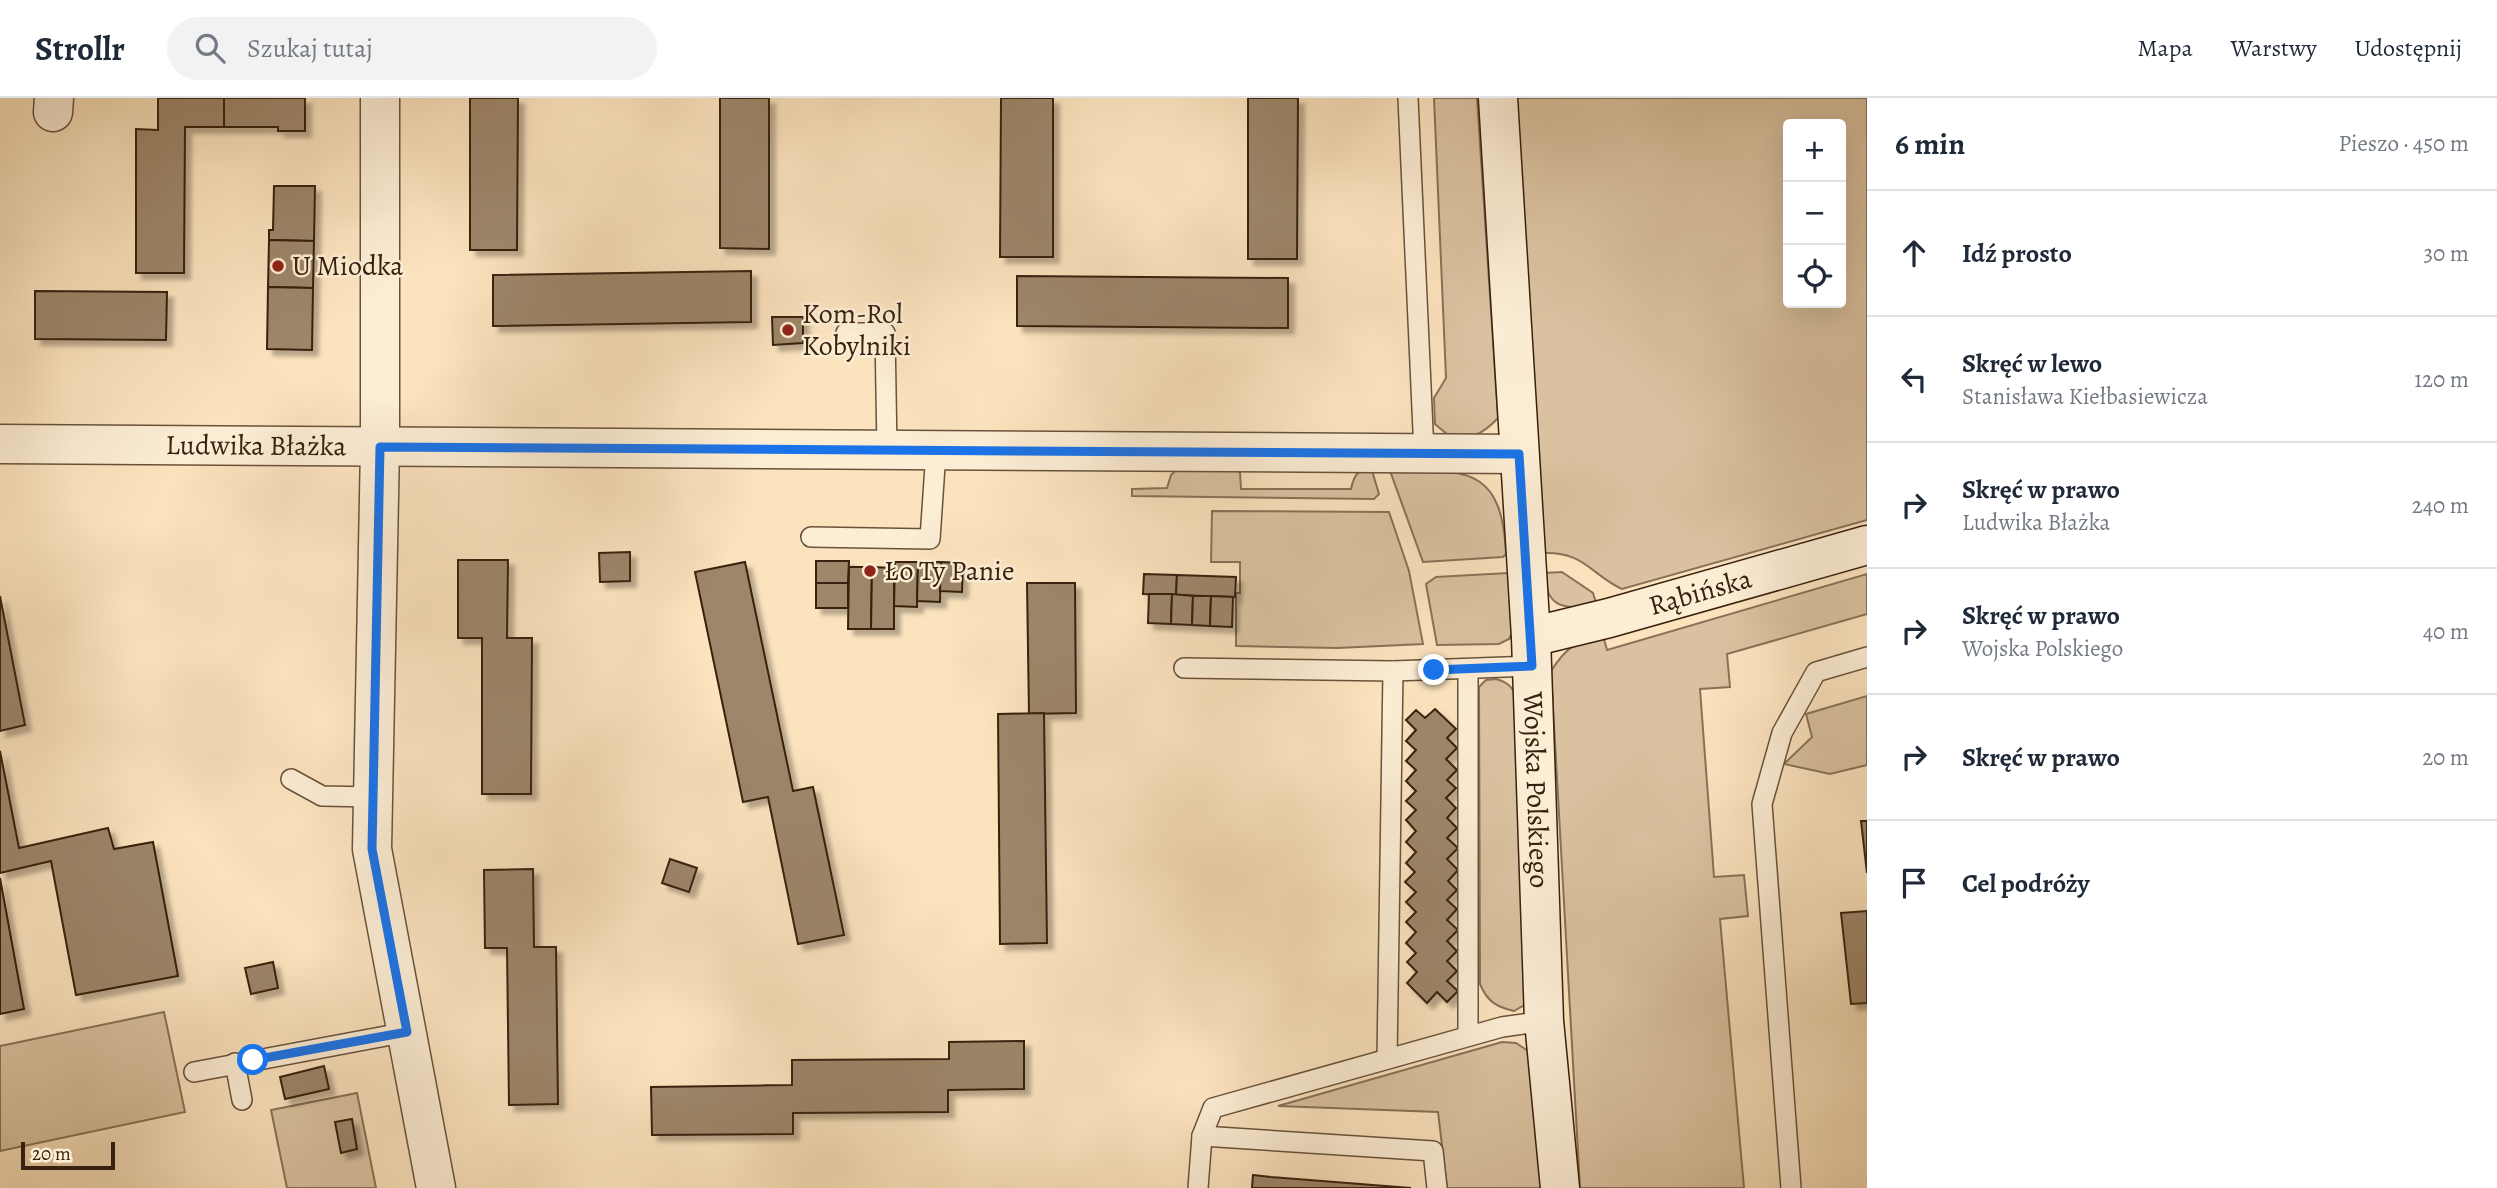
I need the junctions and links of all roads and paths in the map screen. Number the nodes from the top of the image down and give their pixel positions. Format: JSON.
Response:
{"nodes":[{"id":1,"x":380,"y":98,"type":"edge"},
{"id":2,"x":1408,"y":98,"type":"edge"},
{"id":3,"x":1498,"y":98,"type":"edge"},
{"id":4,"x":846,"y":334,"type":"dead end"},
{"id":5,"x":0,"y":444,"type":"edge"},
{"id":6,"x":380,"y":447,"type":"junction"},
{"id":7,"x":887,"y":450,"type":"junction"},
{"id":8,"x":936,"y":451,"type":"junction"},
{"id":9,"x":1424,"y":453,"type":"junction"},
{"id":10,"x":1519,"y":454,"type":"junction"},
{"id":11,"x":811,"y":537,"type":"dead end"},
{"id":12,"x":1867,"y":545,"type":"edge"},
{"id":13,"x":1532,"y":651,"type":"junction"},
{"id":14,"x":1867,"y":657,"type":"edge"},
{"id":15,"x":1184,"y":668,"type":"dead end"},
{"id":16,"x":1468,"y":669,"type":"junction"},
{"id":17,"x":1393,"y":671,"type":"junction"},
{"id":18,"x":291,"y":779,"type":"dead end"},
{"id":19,"x":373,"y":797,"type":"junction"},
{"id":20,"x":1544,"y":1021,"type":"junction"},
{"id":21,"x":407,"y":1032,"type":"junction"},
{"id":22,"x":1468,"y":1037,"type":"junction"},
{"id":23,"x":1387,"y":1059,"type":"junction"},
{"id":24,"x":235,"y":1063,"type":"junction"},
{"id":25,"x":194,"y":1072,"type":"dead end"},
{"id":26,"x":242,"y":1100,"type":"dead end"},
{"id":27,"x":1202,"y":1136,"type":"junction"},
{"id":28,"x":436,"y":1188,"type":"edge"},
{"id":29,"x":1198,"y":1188,"type":"edge"},
{"id":30,"x":1437,"y":1188,"type":"edge"},
{"id":31,"x":1560,"y":1188,"type":"edge"},
{"id":32,"x":1791,"y":1188,"type":"edge"}],
"edges":[{"from":1,"to":6,"type":"street"},
{"from":2,"to":9,"type":"lane"},
{"from":3,"to":10,"type":"street","name":"Wojska Polskiego"},
{"from":4,"to":7,"type":"lane"},
{"from":5,"to":6,"type":"street","name":"Ludwika Błażka"},
{"from":6,"to":7,"type":"street","name":"Ludwika Błażka"},
{"from":6,"to":19,"type":"street"},
{"from":7,"to":8,"type":"street","name":"Ludwika Błażka"},
{"from":8,"to":9,"type":"street","name":"Ludwika Błażka"},
{"from":8,"to":11,"type":"lane"},
{"from":9,"to":10,"type":"street","name":"Ludwika Błażka"},
{"from":10,"to":13,"type":"street","name":"Wojska Polskiego"},
{"from":12,"to":13,"type":"street","name":"Rąbińska"},
{"from":13,"to":16,"type":"lane"},
{"from":13,"to":20,"type":"street","name":"Wojska Polskiego"},
{"from":14,"to":32,"type":"lane"},
{"from":15,"to":17,"type":"lane"},
{"from":16,"to":17,"type":"lane"},
{"from":16,"to":22,"type":"lane"},
{"from":17,"to":23,"type":"lane"},
{"from":18,"to":19,"type":"lane"},
{"from":19,"to":21,"type":"street"},
{"from":20,"to":22,"type":"lane"},
{"from":20,"to":31,"type":"street","name":"Wojska Polskiego"},
{"from":21,"to":24,"type":"lane"},
{"from":21,"to":28,"type":"street"},
{"from":22,"to":23,"type":"lane"},
{"from":23,"to":27,"type":"lane"},
{"from":24,"to":25,"type":"lane"},
{"from":24,"to":26,"type":"lane"},
{"from":27,"to":29,"type":"lane"},
{"from":27,"to":30,"type":"lane"}]}
